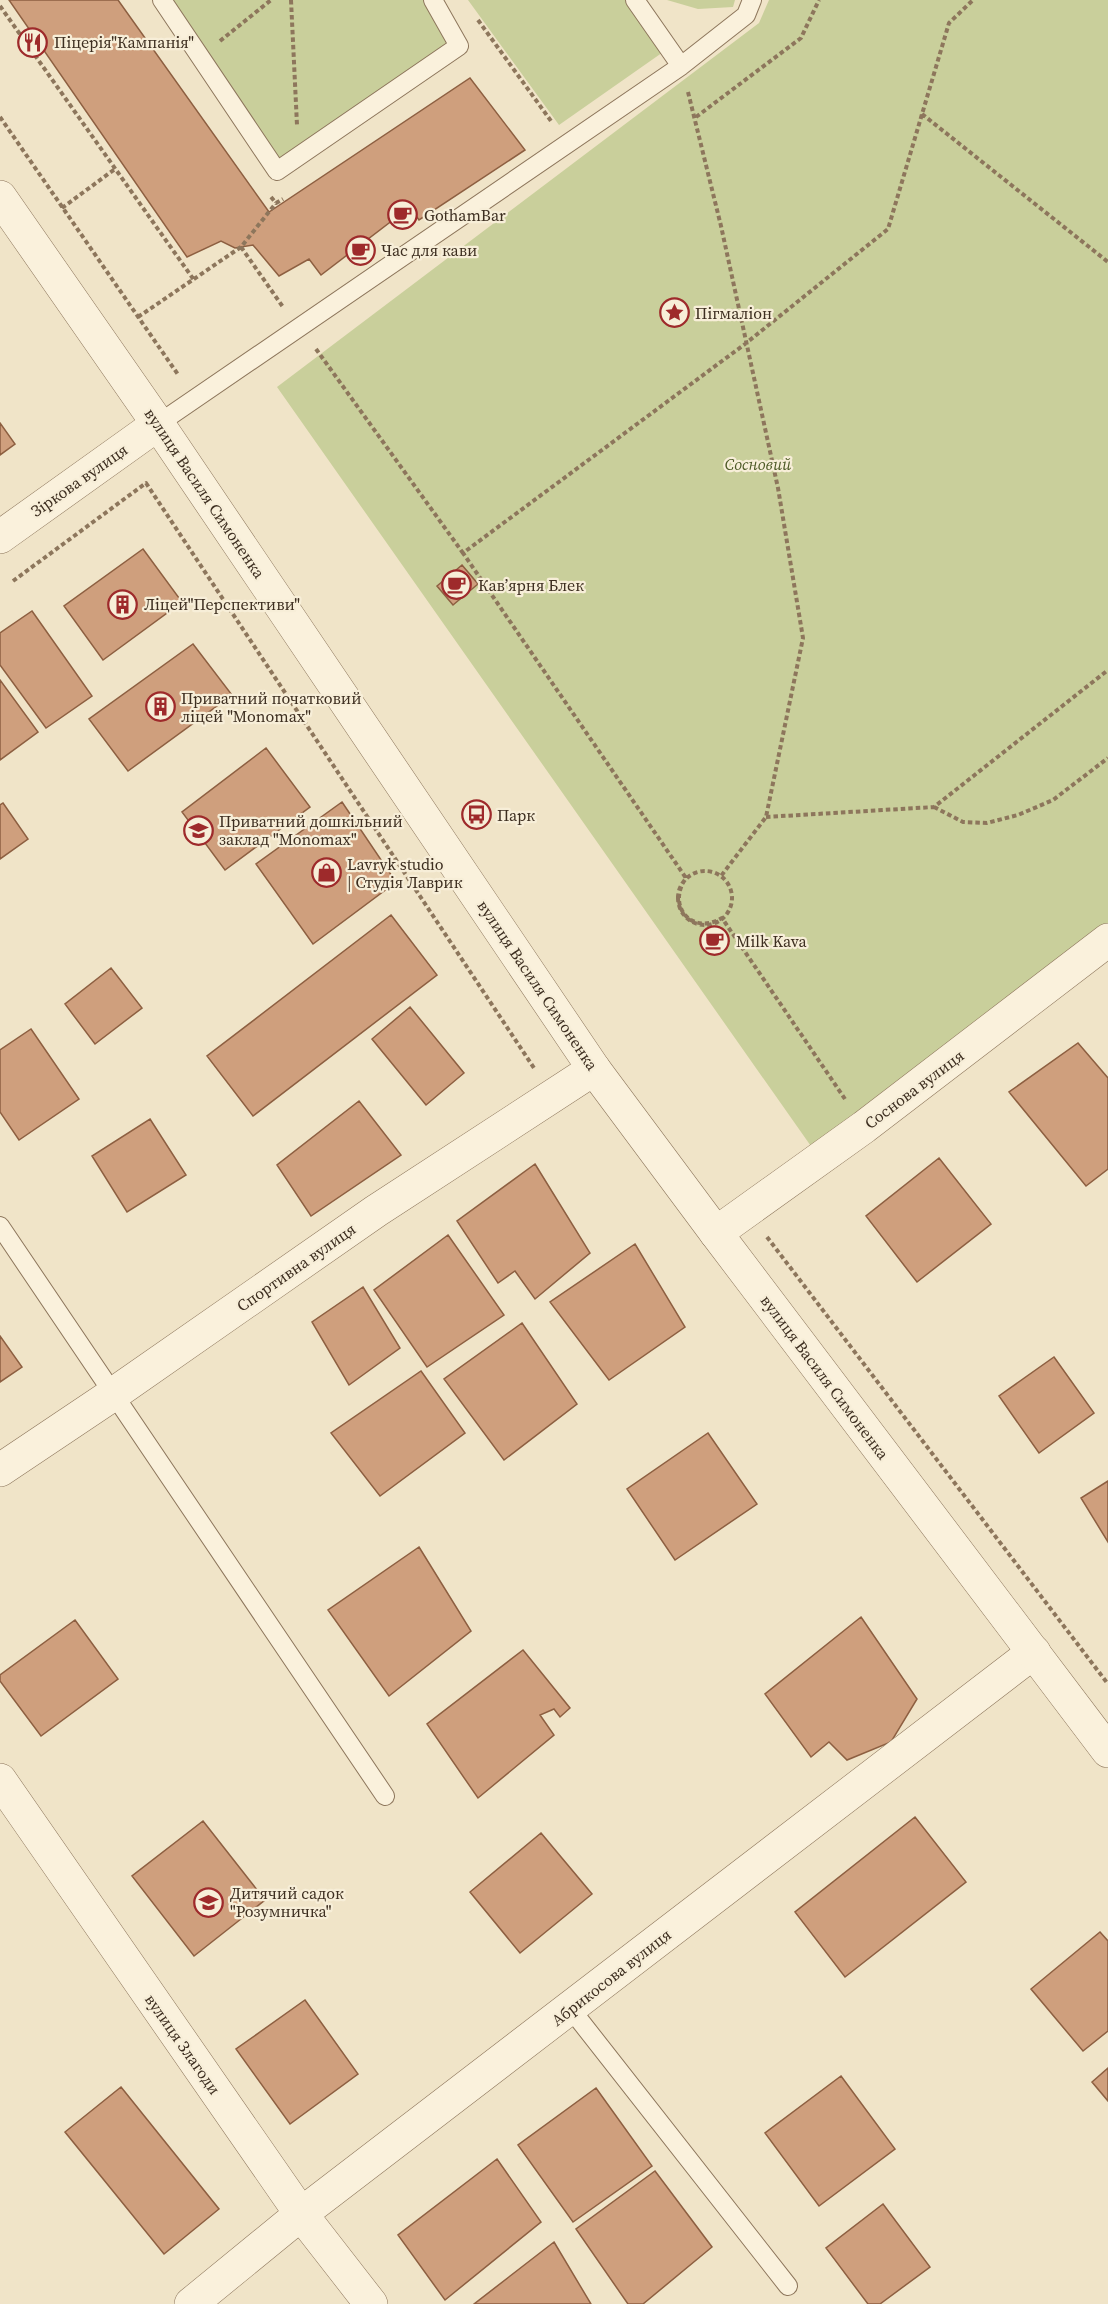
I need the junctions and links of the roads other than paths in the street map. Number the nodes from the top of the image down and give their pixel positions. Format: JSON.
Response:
{"nodes":[{"id":1,"x":162,"y":0,"type":"edge"},
{"id":2,"x":433,"y":0,"type":"edge"},
{"id":3,"x":635,"y":0,"type":"edge"},
{"id":4,"x":752,"y":0,"type":"edge"},
{"id":5,"x":681,"y":66,"type":"junction"},
{"id":6,"x":0,"y":197,"type":"edge"},
{"id":7,"x":158,"y":424,"type":"junction"},
{"id":8,"x":0,"y":537,"type":"edge"},
{"id":9,"x":1108,"y":940,"type":"edge"},
{"id":10,"x":594,"y":1068,"type":"junction"},
{"id":11,"x":0,"y":1226,"type":"edge"},
{"id":12,"x":716,"y":1233,"type":"junction"},
{"id":13,"x":112,"y":1395,"type":"junction"},
{"id":14,"x":0,"y":1470,"type":"edge"},
{"id":15,"x":1034,"y":1652,"type":"junction"},
{"id":16,"x":1108,"y":1751,"type":"edge"},
{"id":17,"x":0,"y":1780,"type":"edge"},
{"id":18,"x":385,"y":1796,"type":"dead end"},
{"id":19,"x":570,"y":2008,"type":"junction"},
{"id":20,"x":302,"y":2214,"type":"junction"},
{"id":21,"x":788,"y":2286,"type":"dead end"},
{"id":22,"x":191,"y":2304,"type":"edge"},
{"id":23,"x":371,"y":2304,"type":"edge"}],
"edges":[{"from":1,"to":2,"type":"lane"},
{"from":3,"to":5,"type":"lane"},
{"from":4,"to":5,"type":"lane"},
{"from":5,"to":7,"type":"lane"},
{"from":6,"to":7,"type":"street","name":"вулиця Василя Симоненка"},
{"from":7,"to":8,"type":"street","name":"Зіркова вулиця"},
{"from":7,"to":10,"type":"street","name":"вулиця Василя Симоненка"},
{"from":9,"to":12,"type":"street","name":"Соснова вулиця"},
{"from":10,"to":12,"type":"street","name":"вулиця Василя Симоненка"},
{"from":10,"to":13,"type":"street","name":"Спортивна вулиця"},
{"from":11,"to":13,"type":"lane"},
{"from":12,"to":15,"type":"street","name":"вулиця Василя Симоненка"},
{"from":13,"to":14,"type":"street","name":"Спортивна вулиця"},
{"from":13,"to":18,"type":"lane"},
{"from":15,"to":16,"type":"street","name":"вулиця Василя Симоненка"},
{"from":15,"to":19,"type":"street","name":"Абрикосова вулиця"},
{"from":17,"to":20,"type":"street","name":"вулиця Злагоди"},
{"from":19,"to":20,"type":"street","name":"Абрикосова вулиця"},
{"from":19,"to":21,"type":"lane"},
{"from":20,"to":22,"type":"street","name":"Абрикосова вулиця"},
{"from":20,"to":23,"type":"street","name":"вулиця Злагоди"}]}
